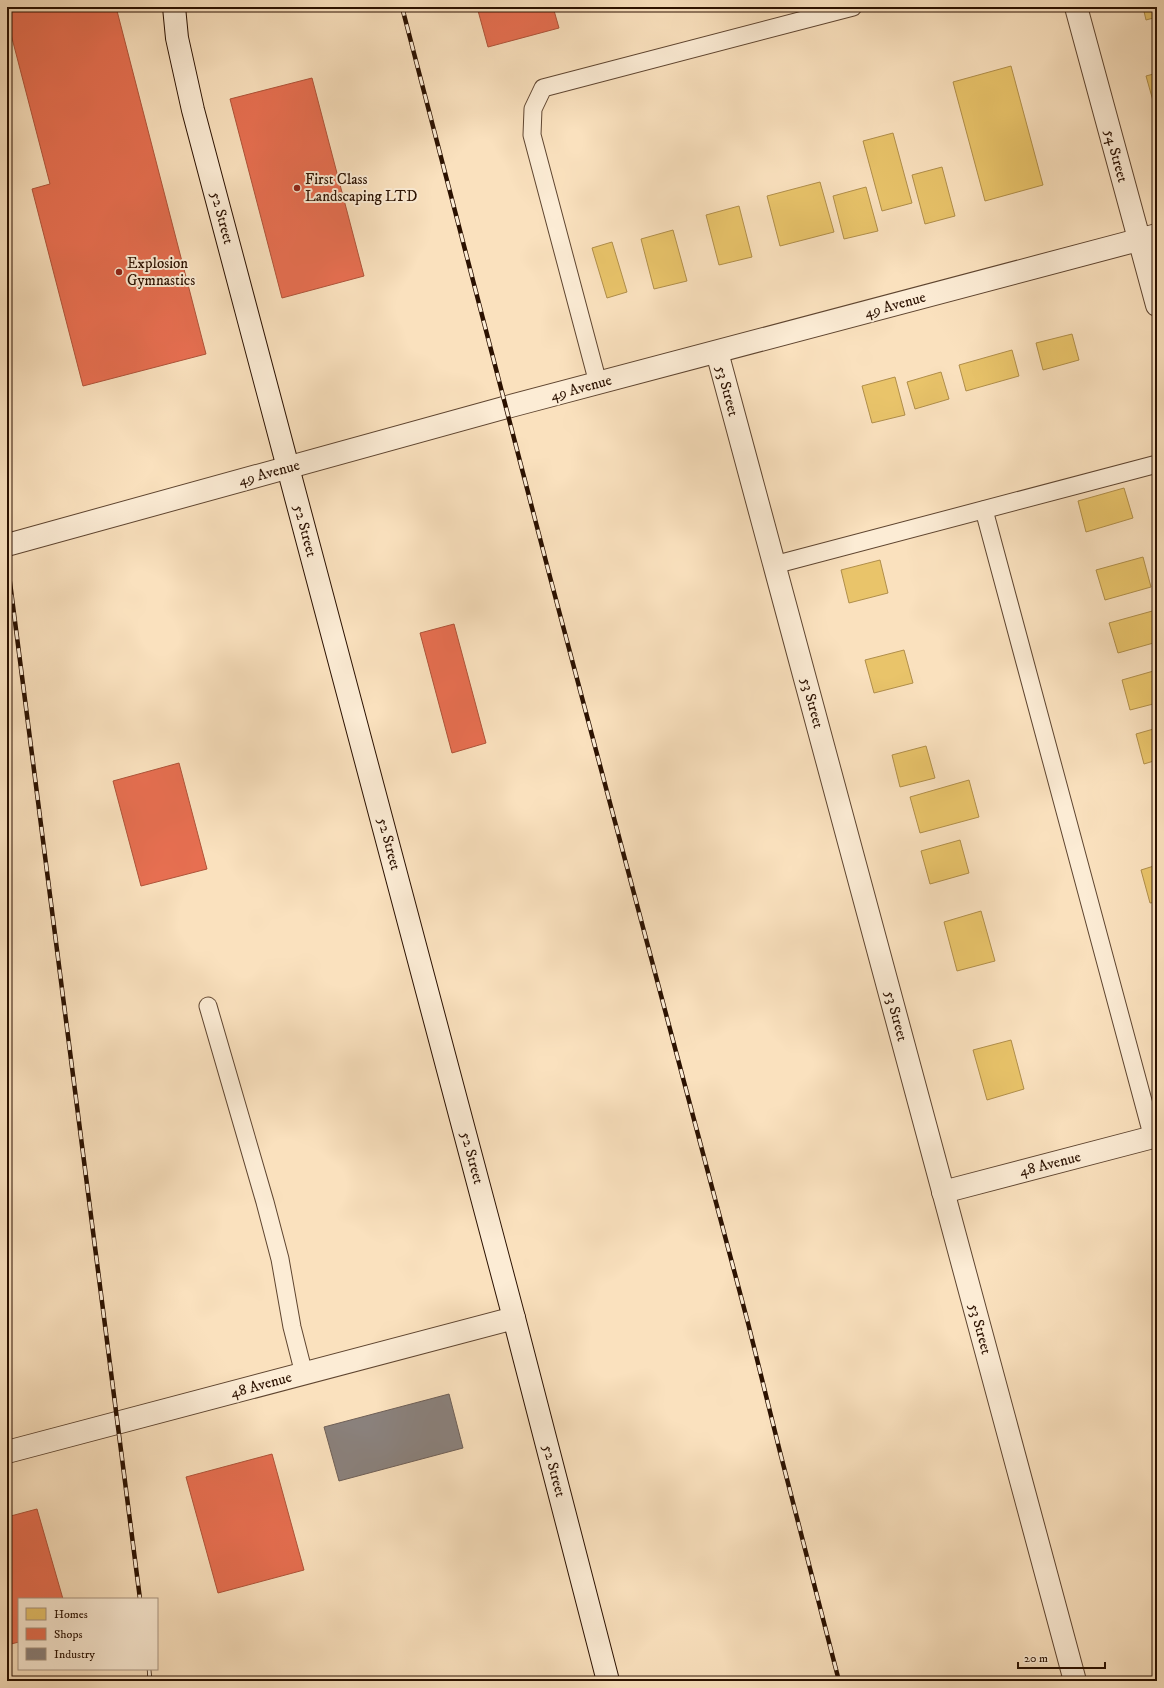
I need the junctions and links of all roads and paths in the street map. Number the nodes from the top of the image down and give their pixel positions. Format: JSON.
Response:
{"nodes":[{"id":1,"x":174,"y":7,"type":"edge"},
{"id":2,"x":853,"y":7,"type":"edge"},
{"id":3,"x":1076,"y":7,"type":"edge"},
{"id":4,"x":1148,"y":238,"type":"edge"},
{"id":5,"x":1157,"y":305,"type":"edge"},
{"id":6,"x":717,"y":352,"type":"junction"},
{"id":7,"x":598,"y":383,"type":"junction"},
{"id":8,"x":1157,"y":464,"type":"edge"},
{"id":9,"x":288,"y":468,"type":"junction"},
{"id":10,"x":984,"y":510,"type":"junction"},
{"id":11,"x":7,"y":545,"type":"edge"},
{"id":12,"x":774,"y":565,"type":"junction"},
{"id":13,"x":208,"y":1006,"type":"dead end"},
{"id":14,"x":1155,"y":1137,"type":"edge"},
{"id":15,"x":943,"y":1192,"type":"junction"},
{"id":16,"x":514,"y":1318,"type":"junction"},
{"id":17,"x":304,"y":1374,"type":"junction"},
{"id":18,"x":7,"y":1452,"type":"edge"},
{"id":19,"x":608,"y":1681,"type":"edge"},
{"id":20,"x":1075,"y":1681,"type":"edge"}],
"edges":[{"from":1,"to":9,"type":"street","name":"52 Street"},
{"from":2,"to":7,"type":"lane"},
{"from":3,"to":4,"type":"street","name":"54 Street"},
{"from":4,"to":5,"type":"street","name":"54 Street"},
{"from":4,"to":6,"type":"street","name":"49 Avenue"},
{"from":6,"to":7,"type":"street","name":"49 Avenue"},
{"from":6,"to":12,"type":"street","name":"53 Street"},
{"from":7,"to":9,"type":"street","name":"49 Avenue"},
{"from":8,"to":10,"type":"lane"},
{"from":9,"to":11,"type":"street","name":"49 Avenue"},
{"from":9,"to":16,"type":"street","name":"52 Street"},
{"from":10,"to":12,"type":"lane"},
{"from":10,"to":14,"type":"lane"},
{"from":12,"to":15,"type":"street","name":"53 Street"},
{"from":13,"to":17,"type":"lane"},
{"from":14,"to":15,"type":"street","name":"48 Avenue"},
{"from":15,"to":20,"type":"street","name":"53 Street"},
{"from":16,"to":17,"type":"street","name":"48 Avenue"},
{"from":16,"to":19,"type":"street","name":"52 Street"},
{"from":17,"to":18,"type":"street","name":"48 Avenue"}]}
